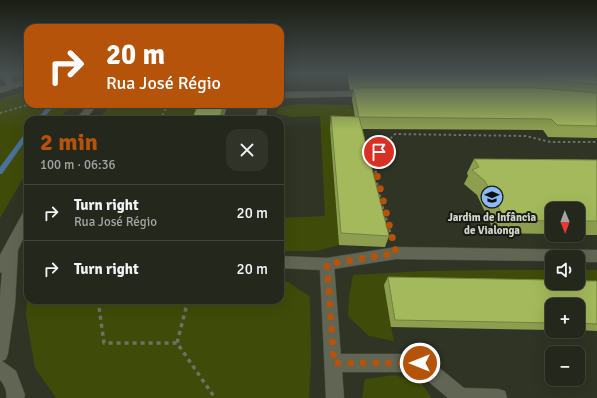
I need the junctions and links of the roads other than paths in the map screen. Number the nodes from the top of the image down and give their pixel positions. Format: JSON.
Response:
{"nodes":[{"id":1,"x":381,"y":94,"type":"edge"},
{"id":2,"x":284,"y":95,"type":"edge"},
{"id":3,"x":90,"y":108,"type":"edge"},
{"id":4,"x":84,"y":116,"type":"edge"},
{"id":5,"x":24,"y":222,"type":"edge"},
{"id":6,"x":11,"y":250,"type":"junction"},
{"id":7,"x":597,"y":256,"type":"edge"},
{"id":8,"x":284,"y":262,"type":"edge"},
{"id":9,"x":327,"y":264,"type":"junction"},
{"id":10,"x":0,"y":267,"type":"edge"},
{"id":11,"x":0,"y":353,"type":"edge"},
{"id":12,"x":334,"y":363,"type":"junction"},
{"id":13,"x":0,"y":369,"type":"edge"},
{"id":14,"x":15,"y":398,"type":"edge"},
{"id":15,"x":335,"y":398,"type":"edge"},
{"id":16,"x":498,"y":398,"type":"edge"}],
"edges":[{"from":1,"to":2,"type":"street"},
{"from":3,"to":4,"type":"street"},
{"from":5,"to":6,"type":"street"},
{"from":6,"to":10,"type":"street"},
{"from":6,"to":11,"type":"street"},
{"from":7,"to":9,"type":"street"},
{"from":8,"to":9,"type":"street"},
{"from":9,"to":12,"type":"street"},
{"from":12,"to":15,"type":"street"},
{"from":12,"to":16,"type":"street"},
{"from":13,"to":14,"type":"street"}]}
